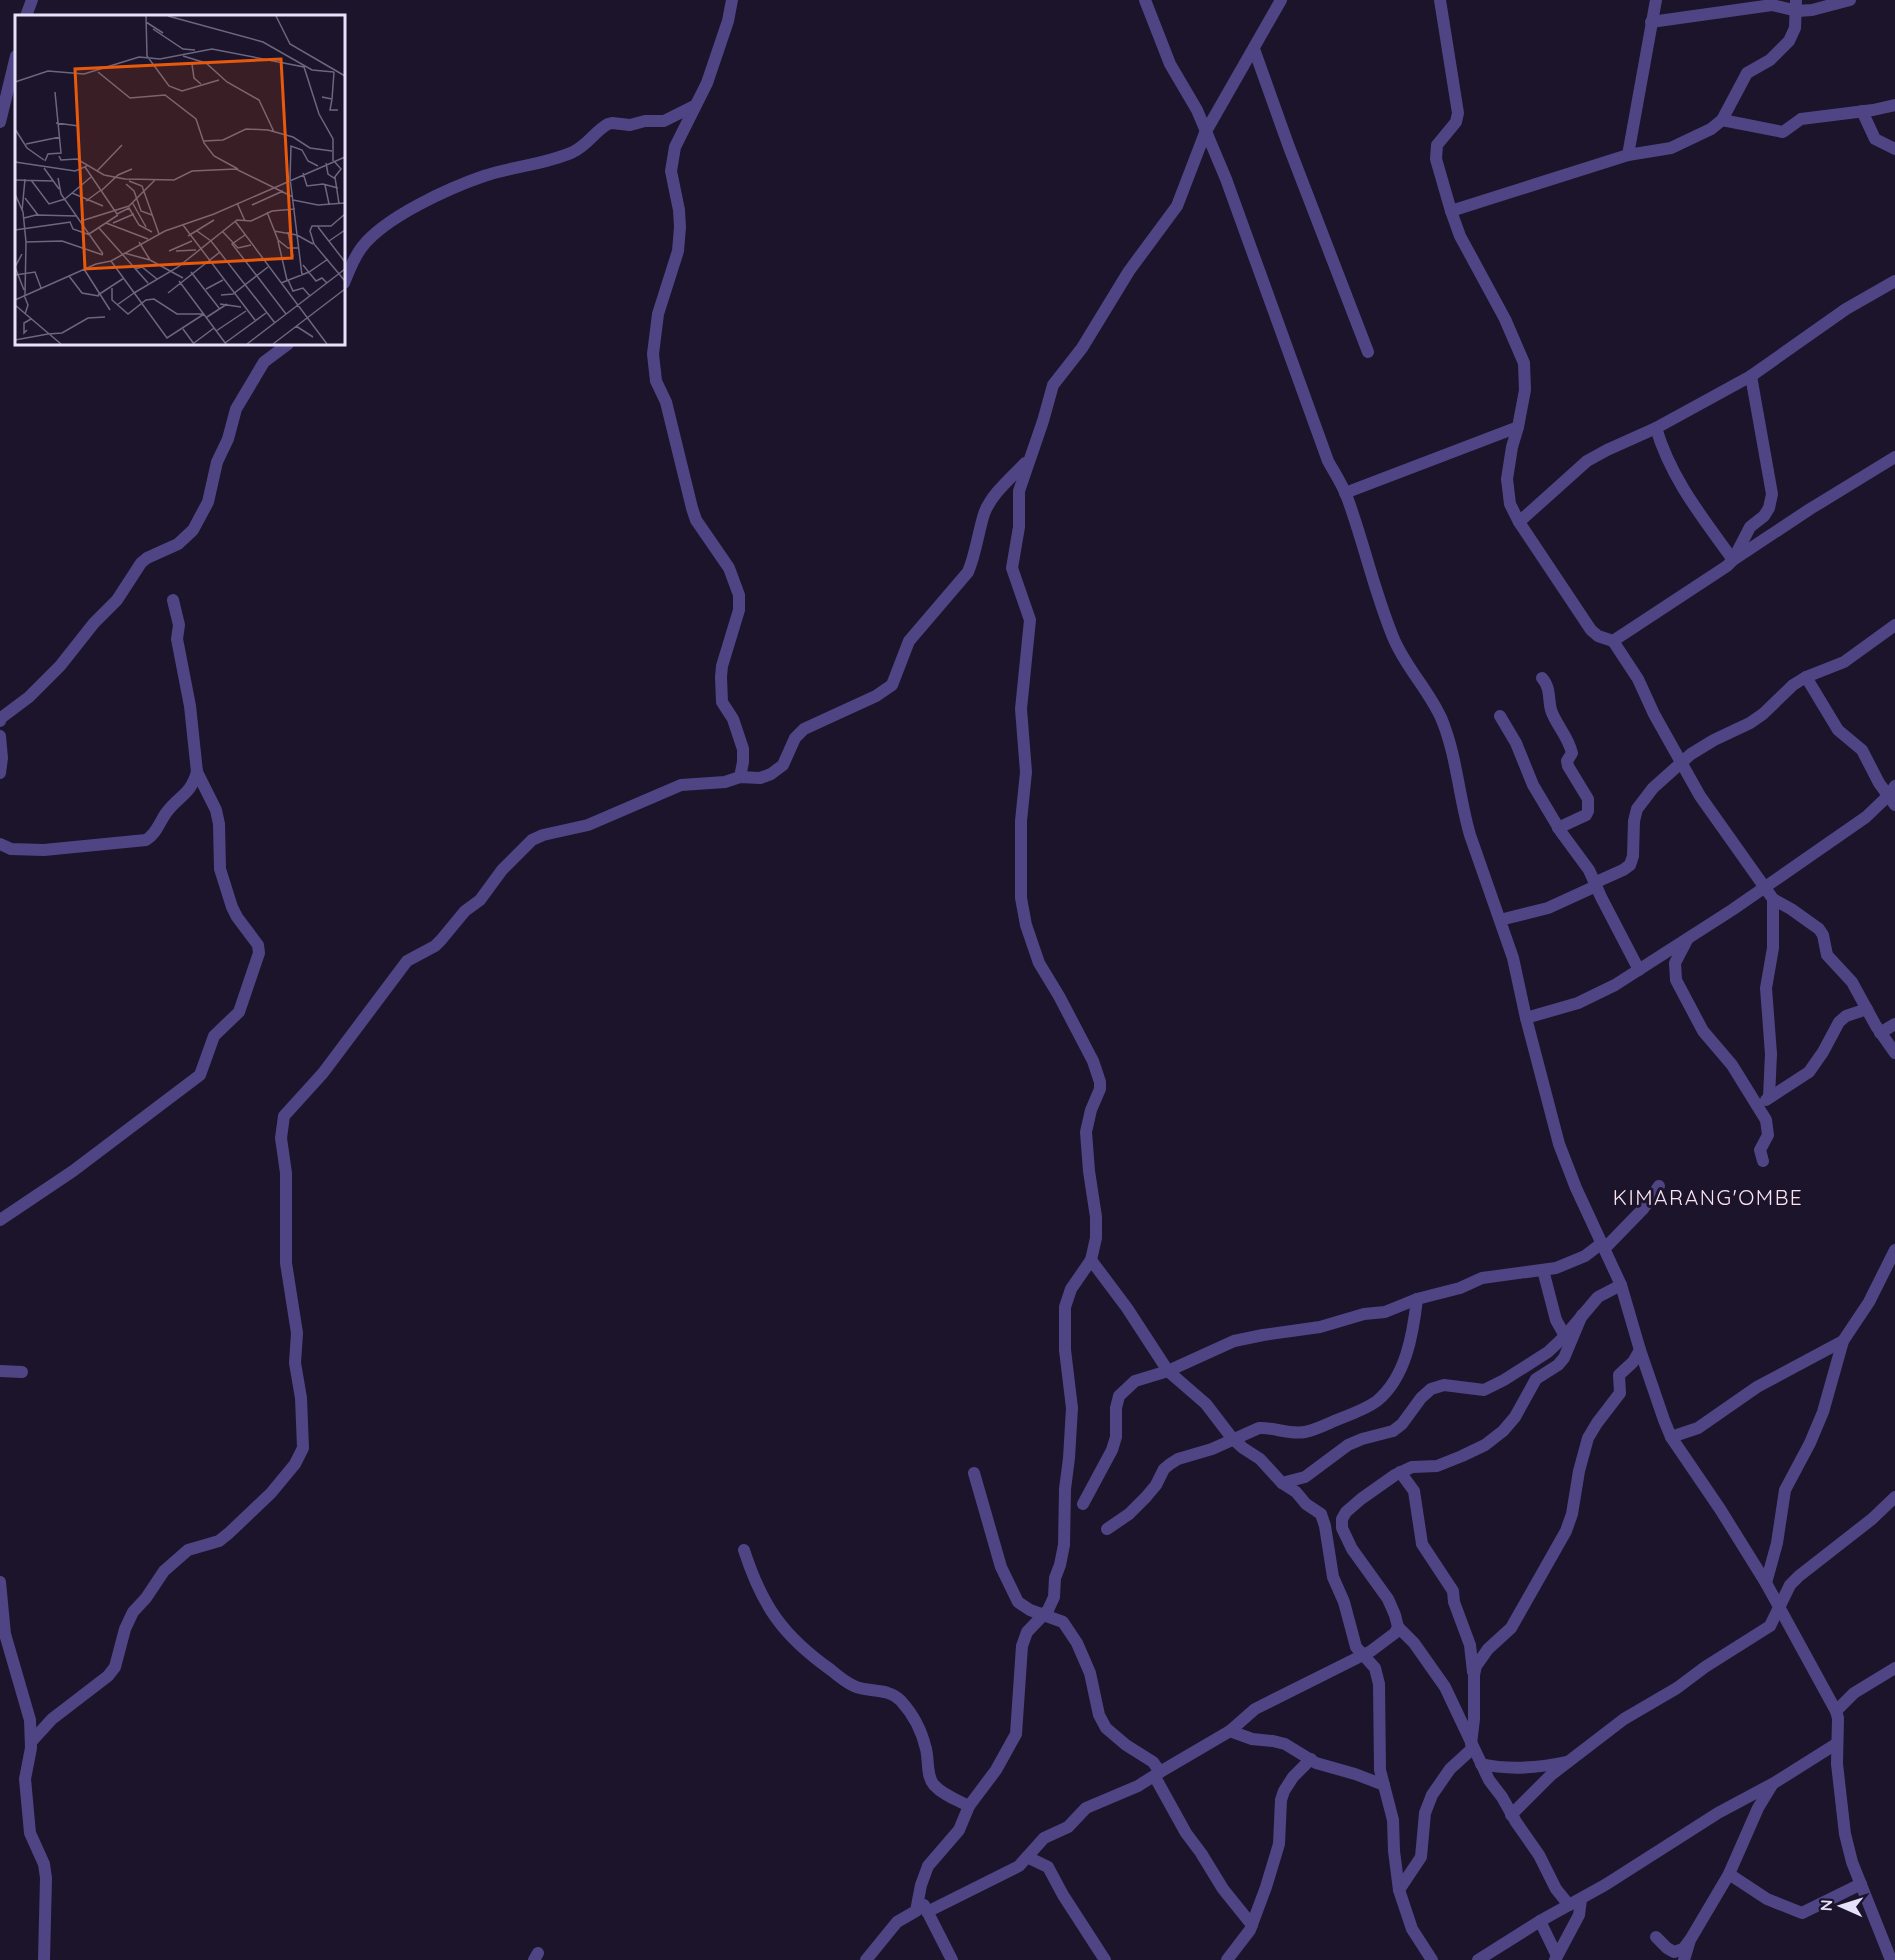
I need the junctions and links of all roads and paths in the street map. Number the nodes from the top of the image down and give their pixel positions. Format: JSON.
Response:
{"nodes":[{"id":1,"x":32,"y":0,"type":"edge"},
{"id":2,"x":732,"y":0,"type":"edge"},
{"id":3,"x":1145,"y":0,"type":"edge"},
{"id":4,"x":1281,"y":0,"type":"edge"},
{"id":5,"x":1440,"y":0,"type":"edge"},
{"id":6,"x":1656,"y":0,"type":"edge"},
{"id":7,"x":1850,"y":0,"type":"edge"},
{"id":8,"x":1797,"y":6,"type":"edge"},
{"id":9,"x":26,"y":15,"type":"edge"},
{"id":10,"x":1651,"y":22,"type":"junction"},
{"id":11,"x":1254,"y":48,"type":"junction"},
{"id":12,"x":15,"y":60,"type":"edge"},
{"id":13,"x":1895,"y":105,"type":"edge"},
{"id":14,"x":694,"y":106,"type":"junction"},
{"id":15,"x":1862,"y":111,"type":"junction"},
{"id":16,"x":1722,"y":120,"type":"junction"},
{"id":17,"x":0,"y":122,"type":"edge"},
{"id":18,"x":1205,"y":132,"type":"junction"},
{"id":19,"x":1895,"y":149,"type":"edge"},
{"id":20,"x":1628,"y":155,"type":"junction"},
{"id":21,"x":1451,"y":211,"type":"junction"},
{"id":22,"x":345,"y":281,"type":"edge"},
{"id":23,"x":1895,"y":281,"type":"edge"},
{"id":24,"x":287,"y":345,"type":"edge"},
{"id":25,"x":1368,"y":352,"type":"dead end"},
{"id":26,"x":1751,"y":376,"type":"junction"},
{"id":27,"x":1518,"y":427,"type":"junction"},
{"id":28,"x":1656,"y":428,"type":"junction"},
{"id":29,"x":1895,"y":457,"type":"edge"},
{"id":30,"x":1030,"y":458,"type":"junction"},
{"id":31,"x":1345,"y":493,"type":"junction"},
{"id":32,"x":1519,"y":522,"type":"junction"},
{"id":33,"x":1733,"y":560,"type":"junction"},
{"id":34,"x":173,"y":600,"type":"dead end"},
{"id":35,"x":1895,"y":625,"type":"edge"},
{"id":36,"x":1613,"y":641,"type":"junction"},
{"id":37,"x":1806,"y":677,"type":"junction"},
{"id":38,"x":1542,"y":678,"type":"dead end"},
{"id":39,"x":1500,"y":716,"type":"dead end"},
{"id":40,"x":0,"y":719,"type":"edge"},
{"id":41,"x":0,"y":736,"type":"edge"},
{"id":42,"x":1682,"y":762,"type":"junction"},
{"id":43,"x":197,"y":771,"type":"junction"},
{"id":44,"x":0,"y":773,"type":"edge"},
{"id":45,"x":740,"y":777,"type":"junction"},
{"id":46,"x":1893,"y":796,"type":"edge"},
{"id":47,"x":1558,"y":828,"type":"junction"},
{"id":48,"x":0,"y":844,"type":"edge"},
{"id":49,"x":1595,"y":884,"type":"junction"},
{"id":50,"x":1766,"y":888,"type":"junction"},
{"id":51,"x":1773,"y":899,"type":"junction"},
{"id":52,"x":1500,"y":920,"type":"junction"},
{"id":53,"x":1688,"y":938,"type":"junction"},
{"id":54,"x":1639,"y":970,"type":"junction"},
{"id":55,"x":1867,"y":1009,"type":"junction"},
{"id":56,"x":1526,"y":1018,"type":"junction"},
{"id":57,"x":1895,"y":1024,"type":"edge"},
{"id":58,"x":1880,"y":1033,"type":"junction"},
{"id":59,"x":1895,"y":1053,"type":"edge"},
{"id":60,"x":1769,"y":1097,"type":"junction"},
{"id":61,"x":1758,"y":1107,"type":"junction"},
{"id":62,"x":1763,"y":1161,"type":"dead end"},
{"id":63,"x":1659,"y":1186,"type":"dead end"},
{"id":64,"x":0,"y":1220,"type":"edge"},
{"id":65,"x":1603,"y":1246,"type":"junction"},
{"id":66,"x":1895,"y":1250,"type":"edge"},
{"id":67,"x":1091,"y":1260,"type":"junction"},
{"id":68,"x":1543,"y":1270,"type":"junction"},
{"id":69,"x":1621,"y":1285,"type":"junction"},
{"id":70,"x":1417,"y":1299,"type":"junction"},
{"id":71,"x":1582,"y":1315,"type":"junction"},
{"id":72,"x":1565,"y":1336,"type":"junction"},
{"id":73,"x":1844,"y":1341,"type":"junction"},
{"id":74,"x":1640,"y":1350,"type":"junction"},
{"id":75,"x":0,"y":1371,"type":"edge"},
{"id":76,"x":1168,"y":1371,"type":"junction"},
{"id":77,"x":22,"y":1372,"type":"dead end"},
{"id":78,"x":1671,"y":1437,"type":"junction"},
{"id":79,"x":1232,"y":1438,"type":"junction"},
{"id":80,"x":1400,"y":1472,"type":"junction"},
{"id":81,"x":974,"y":1473,"type":"dead end"},
{"id":82,"x":1281,"y":1483,"type":"junction"},
{"id":83,"x":1895,"y":1497,"type":"edge"},
{"id":84,"x":1083,"y":1504,"type":"dead end"},
{"id":85,"x":1107,"y":1529,"type":"dead end"},
{"id":86,"x":744,"y":1550,"type":"dead end"},
{"id":87,"x":0,"y":1582,"type":"edge"},
{"id":88,"x":1766,"y":1583,"type":"junction"},
{"id":89,"x":1779,"y":1606,"type":"junction"},
{"id":90,"x":1043,"y":1615,"type":"junction"},
{"id":91,"x":1398,"y":1627,"type":"junction"},
{"id":92,"x":1362,"y":1655,"type":"junction"},
{"id":93,"x":1895,"y":1668,"type":"edge"},
{"id":94,"x":1474,"y":1675,"type":"junction"},
{"id":95,"x":1836,"y":1711,"type":"junction"},
{"id":96,"x":1230,"y":1731,"type":"junction"},
{"id":97,"x":31,"y":1742,"type":"junction"},
{"id":98,"x":1836,"y":1744,"type":"junction"},
{"id":99,"x":1472,"y":1746,"type":"junction"},
{"id":100,"x":1311,"y":1759,"type":"junction"},
{"id":101,"x":1570,"y":1761,"type":"junction"},
{"id":102,"x":1481,"y":1764,"type":"junction"},
{"id":103,"x":1158,"y":1774,"type":"junction"},
{"id":104,"x":1774,"y":1783,"type":"junction"},
{"id":105,"x":1384,"y":1785,"type":"junction"},
{"id":106,"x":969,"y":1806,"type":"junction"},
{"id":107,"x":1511,"y":1815,"type":"junction"},
{"id":108,"x":1027,"y":1857,"type":"junction"},
{"id":109,"x":1729,"y":1874,"type":"junction"},
{"id":110,"x":1861,"y":1884,"type":"junction"},
{"id":111,"x":1399,"y":1890,"type":"junction"},
{"id":112,"x":920,"y":1898,"type":"junction"},
{"id":113,"x":1581,"y":1899,"type":"junction"},
{"id":114,"x":1569,"y":1905,"type":"junction"},
{"id":115,"x":927,"y":1912,"type":"junction"},
{"id":116,"x":1540,"y":1921,"type":"junction"},
{"id":117,"x":1252,"y":1925,"type":"junction"},
{"id":118,"x":1656,"y":1937,"type":"dead end"},
{"id":119,"x":1690,"y":1940,"type":"junction"},
{"id":120,"x":1556,"y":1958,"type":"edge"},
{"id":121,"x":44,"y":1960,"type":"edge"},
{"id":122,"x":866,"y":1960,"type":"edge"},
{"id":123,"x":952,"y":1960,"type":"edge"},
{"id":124,"x":1106,"y":1960,"type":"edge"},
{"id":125,"x":1227,"y":1960,"type":"edge"},
{"id":126,"x":1432,"y":1960,"type":"edge"},
{"id":127,"x":1478,"y":1960,"type":"edge"},
{"id":128,"x":1684,"y":1960,"type":"edge"},
{"id":129,"x":1891,"y":1960,"type":"edge"}],
"edges":[{"from":1,"to":9,"type":"street"},
{"from":2,"to":14,"type":"street"},
{"from":3,"to":18,"type":"street"},
{"from":4,"to":11,"type":"street"},
{"from":5,"to":21,"type":"street"},
{"from":6,"to":10,"type":"street"},
{"from":7,"to":8,"type":"street"},
{"from":8,"to":10,"type":"street"},
{"from":8,"to":16,"type":"street"},
{"from":10,"to":20,"type":"street"},
{"from":11,"to":18,"type":"street"},
{"from":11,"to":25,"type":"street"},
{"from":12,"to":17,"type":"street"},
{"from":13,"to":15,"type":"street"},
{"from":14,"to":22,"type":"street"},
{"from":14,"to":45,"type":"street"},
{"from":15,"to":16,"type":"street"},
{"from":15,"to":19,"type":"street"},
{"from":16,"to":20,"type":"street"},
{"from":18,"to":30,"type":"street"},
{"from":18,"to":31,"type":"street"},
{"from":20,"to":21,"type":"street"},
{"from":21,"to":27,"type":"street"},
{"from":23,"to":26,"type":"street"},
{"from":24,"to":40,"type":"street"},
{"from":26,"to":28,"type":"street"},
{"from":26,"to":33,"type":"street"},
{"from":27,"to":31,"type":"street"},
{"from":27,"to":32,"type":"street"},
{"from":28,"to":32,"type":"street"},
{"from":28,"to":33,"type":"street"},
{"from":29,"to":33,"type":"street"},
{"from":30,"to":45,"type":"street"},
{"from":30,"to":67,"type":"street"},
{"from":31,"to":52,"type":"street"},
{"from":32,"to":36,"type":"street"},
{"from":33,"to":36,"type":"street"},
{"from":34,"to":43,"type":"street"},
{"from":35,"to":37,"type":"street"},
{"from":36,"to":42,"type":"street"},
{"from":37,"to":42,"type":"street"},
{"from":37,"to":46,"type":"street"},
{"from":38,"to":47,"type":"street"},
{"from":39,"to":47,"type":"street"},
{"from":41,"to":44,"type":"street"},
{"from":42,"to":49,"type":"street"},
{"from":42,"to":50,"type":"street"},
{"from":43,"to":48,"type":"street"},
{"from":43,"to":64,"type":"street"},
{"from":45,"to":97,"type":"street"},
{"from":46,"to":50,"type":"street"},
{"from":47,"to":49,"type":"street"},
{"from":49,"to":52,"type":"street"},
{"from":49,"to":54,"type":"street"},
{"from":50,"to":51,"type":"street"},
{"from":50,"to":53,"type":"street"},
{"from":51,"to":55,"type":"street"},
{"from":51,"to":60,"type":"street"},
{"from":52,"to":56,"type":"street"},
{"from":53,"to":54,"type":"street"},
{"from":53,"to":61,"type":"street"},
{"from":54,"to":56,"type":"street"},
{"from":55,"to":58,"type":"street"},
{"from":55,"to":60,"type":"street"},
{"from":56,"to":65,"type":"street"},
{"from":57,"to":58,"type":"street"},
{"from":58,"to":59,"type":"street"},
{"from":60,"to":61,"type":"street"},
{"from":61,"to":62,"type":"street"},
{"from":63,"to":65,"type":"street"},
{"from":65,"to":68,"type":"street"},
{"from":65,"to":69,"type":"street"},
{"from":66,"to":73,"type":"street"},
{"from":67,"to":76,"type":"street"},
{"from":67,"to":90,"type":"street"},
{"from":68,"to":70,"type":"street"},
{"from":68,"to":72,"type":"street"},
{"from":69,"to":71,"type":"street"},
{"from":69,"to":74,"type":"street"},
{"from":70,"to":76,"type":"street"},
{"from":70,"to":79,"type":"street"},
{"from":71,"to":72,"type":"street"},
{"from":71,"to":80,"type":"street"},
{"from":72,"to":82,"type":"street"},
{"from":73,"to":78,"type":"street"},
{"from":73,"to":88,"type":"street"},
{"from":74,"to":78,"type":"street"},
{"from":74,"to":94,"type":"street"},
{"from":75,"to":77,"type":"street"},
{"from":76,"to":79,"type":"street"},
{"from":76,"to":84,"type":"street"},
{"from":78,"to":88,"type":"street"},
{"from":79,"to":82,"type":"street"},
{"from":79,"to":85,"type":"street"},
{"from":80,"to":91,"type":"street"},
{"from":80,"to":94,"type":"street"},
{"from":81,"to":90,"type":"street"},
{"from":82,"to":92,"type":"street"},
{"from":83,"to":89,"type":"street"},
{"from":86,"to":106,"type":"street"},
{"from":87,"to":97,"type":"street"},
{"from":88,"to":89,"type":"street"},
{"from":89,"to":95,"type":"street"},
{"from":89,"to":101,"type":"street"},
{"from":90,"to":103,"type":"street"},
{"from":90,"to":106,"type":"street"},
{"from":91,"to":92,"type":"street"},
{"from":91,"to":99,"type":"street"},
{"from":92,"to":96,"type":"street"},
{"from":92,"to":105,"type":"street"},
{"from":93,"to":95,"type":"street"},
{"from":94,"to":99,"type":"street"},
{"from":95,"to":98,"type":"street"},
{"from":96,"to":100,"type":"street"},
{"from":96,"to":103,"type":"street"},
{"from":97,"to":121,"type":"street"},
{"from":98,"to":104,"type":"street"},
{"from":98,"to":110,"type":"street"},
{"from":99,"to":102,"type":"street"},
{"from":99,"to":111,"type":"street"},
{"from":100,"to":105,"type":"street"},
{"from":100,"to":117,"type":"street"},
{"from":101,"to":102,"type":"street"},
{"from":101,"to":107,"type":"street"},
{"from":102,"to":107,"type":"street"},
{"from":103,"to":108,"type":"street"},
{"from":103,"to":117,"type":"street"},
{"from":104,"to":109,"type":"street"},
{"from":104,"to":113,"type":"street"},
{"from":105,"to":111,"type":"street"},
{"from":106,"to":112,"type":"street"},
{"from":107,"to":114,"type":"street"},
{"from":108,"to":115,"type":"street"},
{"from":108,"to":124,"type":"street"},
{"from":109,"to":110,"type":"street"},
{"from":109,"to":119,"type":"street"},
{"from":110,"to":129,"type":"street"},
{"from":111,"to":126,"type":"street"},
{"from":112,"to":115,"type":"street"},
{"from":112,"to":122,"type":"street"},
{"from":113,"to":114,"type":"street"},
{"from":113,"to":120,"type":"street"},
{"from":114,"to":116,"type":"street"},
{"from":115,"to":123,"type":"street"},
{"from":116,"to":120,"type":"street"},
{"from":116,"to":127,"type":"street"},
{"from":117,"to":125,"type":"street"},
{"from":118,"to":119,"type":"street"},
{"from":119,"to":128,"type":"street"}]}
